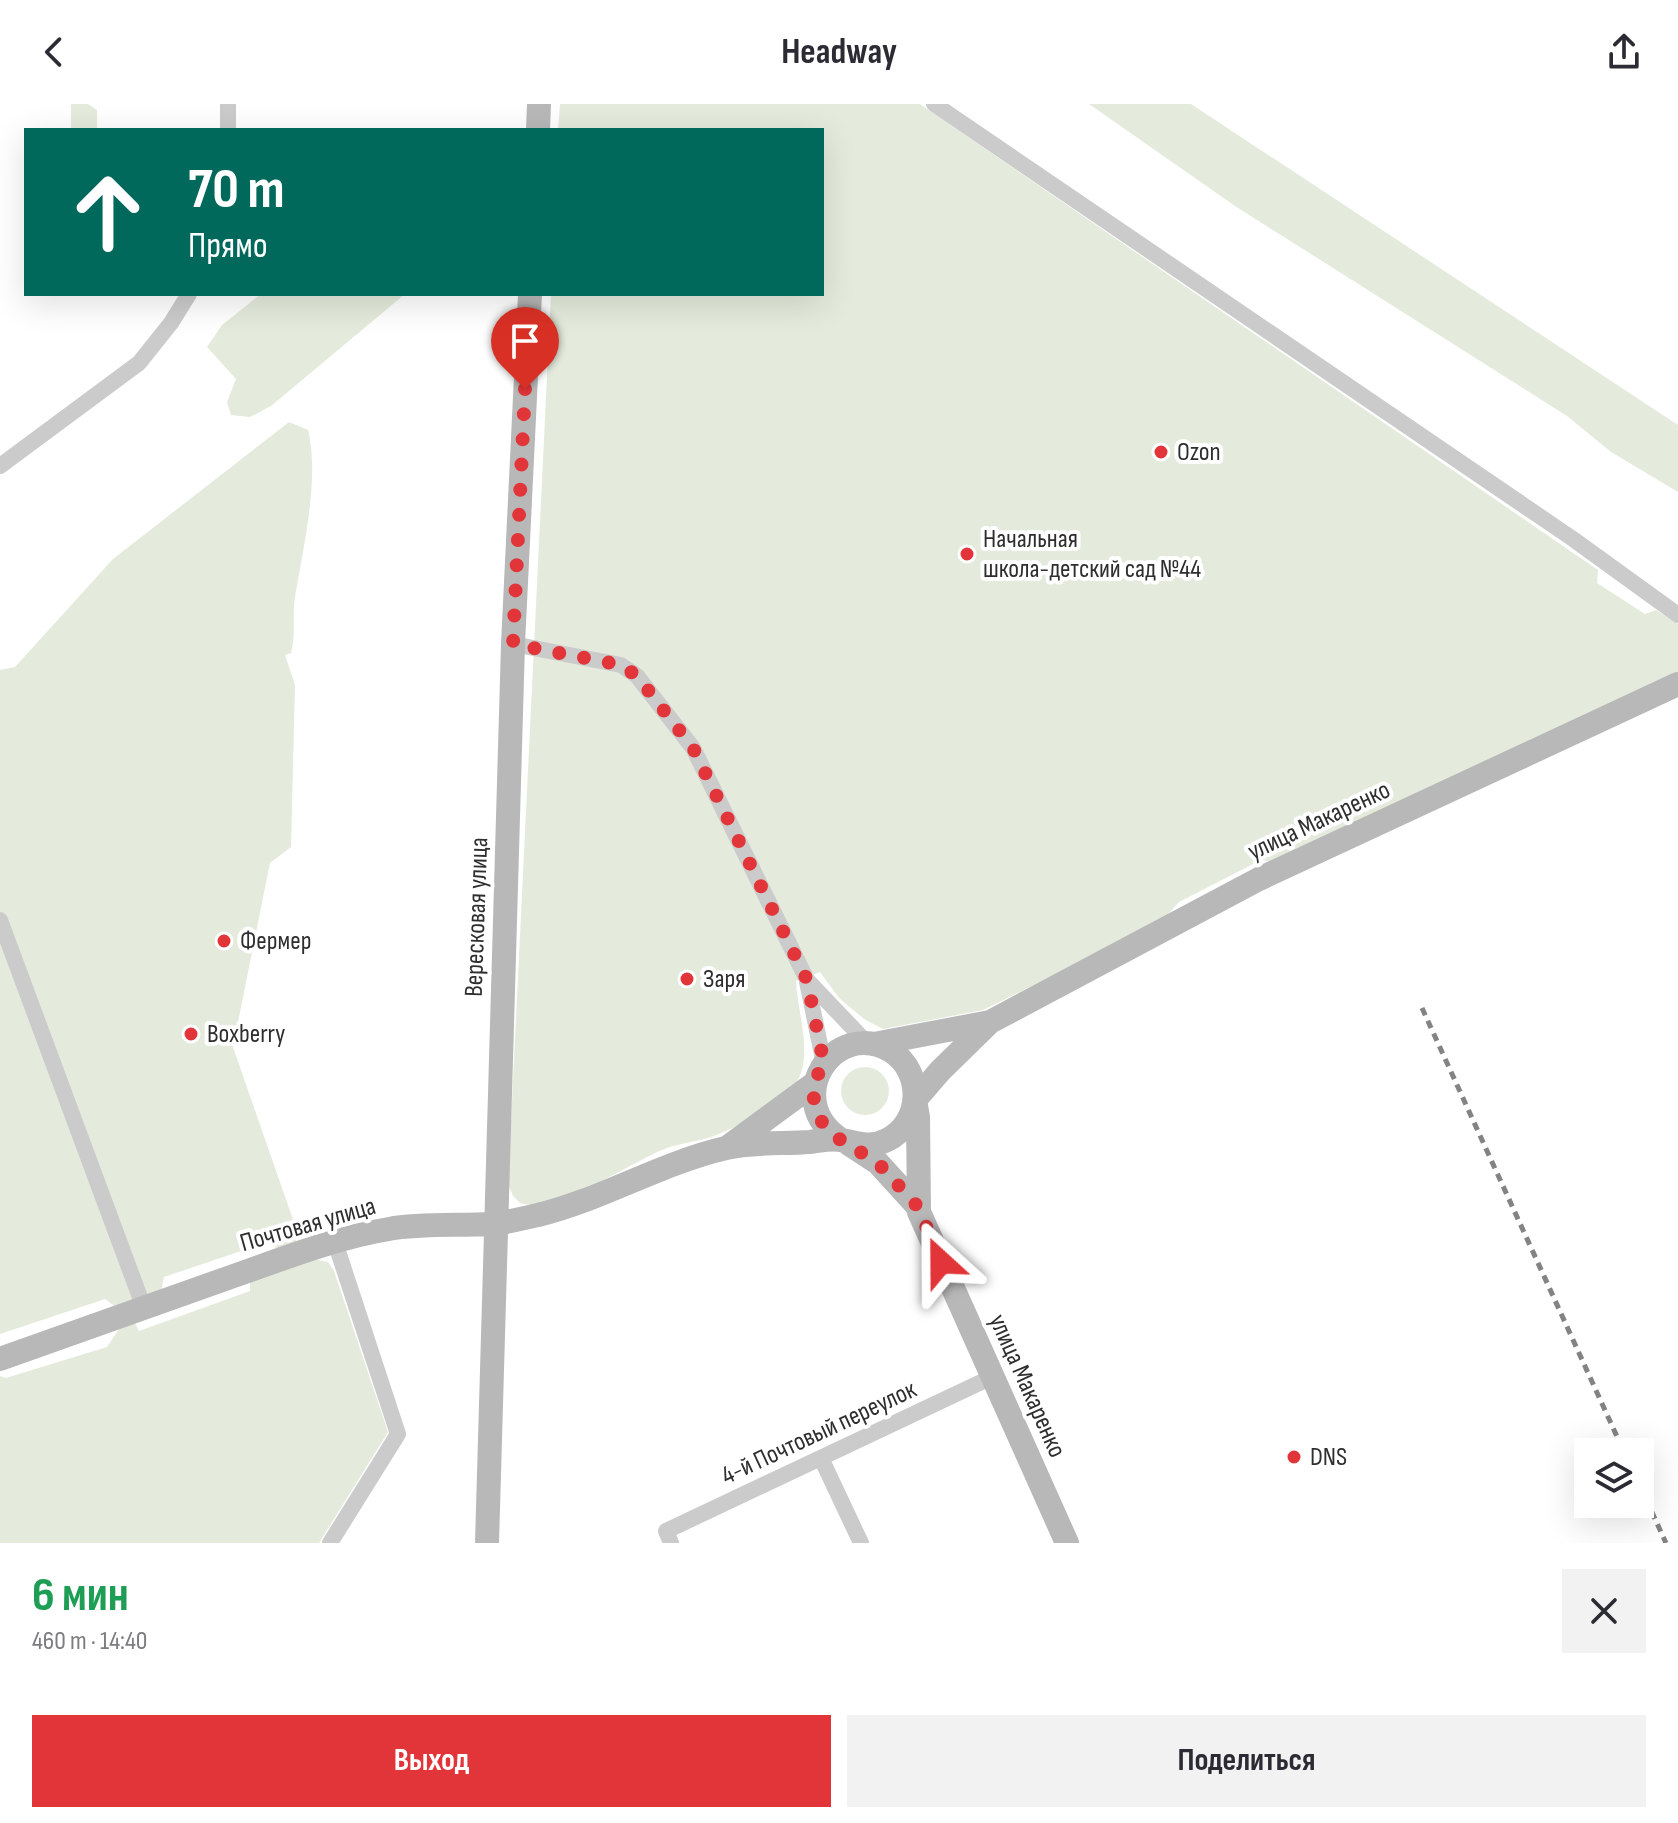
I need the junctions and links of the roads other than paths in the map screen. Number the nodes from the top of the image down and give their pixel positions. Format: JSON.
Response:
{"nodes":[{"id":1,"x":228,"y":104,"type":"edge"},
{"id":2,"x":539,"y":104,"type":"edge"},
{"id":3,"x":934,"y":104,"type":"edge"},
{"id":4,"x":228,"y":128,"type":"edge"},
{"id":5,"x":538,"y":128,"type":"edge"},
{"id":6,"x":188,"y":296,"type":"edge"},
{"id":7,"x":530,"y":296,"type":"edge"},
{"id":8,"x":0,"y":466,"type":"edge"},
{"id":9,"x":1678,"y":615,"type":"edge"},
{"id":10,"x":513,"y":644,"type":"junction"},
{"id":11,"x":1678,"y":684,"type":"edge"},
{"id":12,"x":0,"y":920,"type":"edge"},
{"id":13,"x":807,"y":980,"type":"junction"},
{"id":14,"x":990,"y":1022,"type":"junction"},
{"id":15,"x":871,"y":1044,"type":"junction"},
{"id":16,"x":819,"y":1073,"type":"junction"},
{"id":17,"x":915,"y":1100,"type":"junction"},
{"id":18,"x":843,"y":1141,"type":"junction"},
{"id":19,"x":728,"y":1147,"type":"junction"},
{"id":20,"x":918,"y":1207,"type":"junction"},
{"id":21,"x":496,"y":1224,"type":"junction"},
{"id":22,"x":335,"y":1242,"type":"junction"},
{"id":23,"x":144,"y":1308,"type":"junction"},
{"id":24,"x":0,"y":1359,"type":"edge"},
{"id":25,"x":992,"y":1377,"type":"junction"},
{"id":26,"x":821,"y":1458,"type":"junction"},
{"id":27,"x":668,"y":1537,"type":"edge"},
{"id":28,"x":330,"y":1543,"type":"edge"},
{"id":29,"x":487,"y":1543,"type":"edge"},
{"id":30,"x":861,"y":1543,"type":"edge"},
{"id":31,"x":1067,"y":1543,"type":"edge"}],
"edges":[{"from":1,"to":4,"type":"street"},
{"from":2,"to":5,"type":"street"},
{"from":3,"to":9,"type":"street"},
{"from":6,"to":8,"type":"street"},
{"from":7,"to":10,"type":"street","name":"Вересковая улица"},
{"from":10,"to":13,"type":"street"},
{"from":10,"to":21,"type":"street","name":"Вересковая улица"},
{"from":11,"to":14,"type":"street","name":"улица Макаренко"},
{"from":12,"to":23,"type":"street"},
{"from":13,"to":15,"type":"street"},
{"from":13,"to":16,"type":"street"},
{"from":14,"to":15,"type":"street","name":"улица Макаренко"},
{"from":14,"to":17,"type":"street","name":"улица Макаренко"},
{"from":15,"to":16,"type":"street"},
{"from":15,"to":17,"type":"street"},
{"from":16,"to":18,"type":"street"},
{"from":16,"to":19,"type":"street","name":"Почтовая улица"},
{"from":17,"to":18,"type":"street"},
{"from":17,"to":20,"type":"street","name":"улица Макаренко"},
{"from":18,"to":19,"type":"street","name":"Почтовая улица"},
{"from":18,"to":20,"type":"street","name":"улица Макаренко"},
{"from":19,"to":21,"type":"street","name":"Почтовая улица"},
{"from":20,"to":25,"type":"street","name":"улица Макаренко"},
{"from":21,"to":22,"type":"street","name":"Почтовая улица"},
{"from":21,"to":29,"type":"street","name":"Вересковая улица"},
{"from":22,"to":23,"type":"street","name":"Почтовая улица"},
{"from":22,"to":28,"type":"street"},
{"from":23,"to":24,"type":"street","name":"Почтовая улица"},
{"from":25,"to":26,"type":"street","name":"4-й Почтовый переулок"},
{"from":25,"to":31,"type":"street","name":"улица Макаренко"},
{"from":26,"to":27,"type":"street","name":"4-й Почтовый переулок"},
{"from":26,"to":30,"type":"street"}]}
